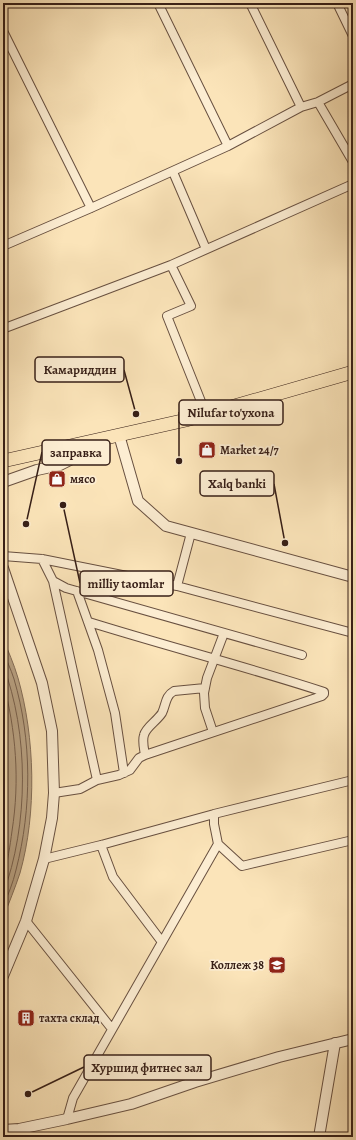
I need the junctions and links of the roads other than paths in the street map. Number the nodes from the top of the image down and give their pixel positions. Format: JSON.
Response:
{"nodes":[{"id":1,"x":158,"y":3,"type":"edge"},
{"id":2,"x":250,"y":3,"type":"edge"},
{"id":3,"x":336,"y":3,"type":"edge"},
{"id":4,"x":3,"y":31,"type":"edge"},
{"id":5,"x":353,"y":36,"type":"edge"},
{"id":6,"x":353,"y":84,"type":"edge"},
{"id":7,"x":318,"y":102,"type":"junction"},
{"id":8,"x":301,"y":107,"type":"junction"},
{"id":9,"x":228,"y":146,"type":"junction"},
{"id":10,"x":353,"y":162,"type":"edge"},
{"id":11,"x":173,"y":172,"type":"junction"},
{"id":12,"x":353,"y":184,"type":"edge"},
{"id":13,"x":91,"y":208,"type":"junction"},
{"id":14,"x":4,"y":244,"type":"edge"},
{"id":15,"x":206,"y":249,"type":"junction"},
{"id":16,"x":171,"y":265,"type":"junction"},
{"id":17,"x":3,"y":327,"type":"edge"},
{"id":18,"x":353,"y":372,"type":"edge"},
{"id":19,"x":206,"y":414,"type":"junction"},
{"id":20,"x":120,"y":434,"type":"junction"},
{"id":21,"x":98,"y":439,"type":"junction"},
{"id":22,"x":3,"y":461,"type":"edge"},
{"id":23,"x":3,"y":482,"type":"edge"},
{"id":24,"x":191,"y":533,"type":"junction"},
{"id":25,"x":3,"y":556,"type":"edge"},
{"id":26,"x":42,"y":559,"type":"junction"},
{"id":27,"x":3,"y":568,"type":"edge"},
{"id":28,"x":353,"y":577,"type":"edge"},
{"id":29,"x":53,"y":581,"type":"junction"},
{"id":30,"x":177,"y":586,"type":"junction"},
{"id":31,"x":77,"y":591,"type":"junction"},
{"id":32,"x":89,"y":622,"type":"junction"},
{"id":33,"x":224,"y":633,"type":"junction"},
{"id":34,"x":353,"y":633,"type":"edge"},
{"id":35,"x":302,"y":655,"type":"dead end"},
{"id":36,"x":215,"y":659,"type":"junction"},
{"id":37,"x":205,"y":688,"type":"junction"},
{"id":38,"x":213,"y":732,"type":"junction"},
{"id":39,"x":145,"y":755,"type":"junction"},
{"id":40,"x":124,"y":773,"type":"junction"},
{"id":41,"x":97,"y":780,"type":"junction"},
{"id":42,"x":353,"y":780,"type":"edge"},
{"id":43,"x":54,"y":793,"type":"junction"},
{"id":44,"x":214,"y":814,"type":"junction"},
{"id":45,"x":353,"y":840,"type":"edge"},
{"id":46,"x":218,"y":844,"type":"junction"},
{"id":47,"x":101,"y":845,"type":"junction"},
{"id":48,"x":44,"y":859,"type":"junction"},
{"id":49,"x":26,"y":921,"type":"junction"},
{"id":50,"x":162,"y":942,"type":"junction"},
{"id":51,"x":3,"y":976,"type":"edge"},
{"id":52,"x":112,"y":1029,"type":"junction"},
{"id":53,"x":353,"y":1039,"type":"edge"},
{"id":54,"x":335,"y":1044,"type":"junction"},
{"id":55,"x":67,"y":1119,"type":"junction"},
{"id":56,"x":3,"y":1130,"type":"edge"},
{"id":57,"x":319,"y":1137,"type":"edge"}],
"edges":[{"from":1,"to":9,"type":"street"},
{"from":2,"to":8,"type":"street"},
{"from":3,"to":5,"type":"street"},
{"from":4,"to":13,"type":"street"},
{"from":6,"to":7,"type":"street"},
{"from":7,"to":8,"type":"street"},
{"from":7,"to":10,"type":"street"},
{"from":8,"to":9,"type":"street"},
{"from":9,"to":11,"type":"street"},
{"from":11,"to":13,"type":"street"},
{"from":11,"to":15,"type":"street"},
{"from":12,"to":15,"type":"street"},
{"from":13,"to":14,"type":"street"},
{"from":15,"to":16,"type":"street"},
{"from":16,"to":17,"type":"street"},
{"from":16,"to":19,"type":"street"},
{"from":18,"to":19,"type":"main road"},
{"from":19,"to":20,"type":"main road"},
{"from":20,"to":21,"type":"main road"},
{"from":20,"to":24,"type":"street"},
{"from":21,"to":22,"type":"main road"},
{"from":21,"to":23,"type":"street"},
{"from":24,"to":28,"type":"street"},
{"from":24,"to":30,"type":"street"},
{"from":25,"to":26,"type":"street"},
{"from":26,"to":29,"type":"street"},
{"from":26,"to":30,"type":"street"},
{"from":27,"to":43,"type":"street"},
{"from":29,"to":31,"type":"street"},
{"from":29,"to":41,"type":"street"},
{"from":30,"to":34,"type":"street"},
{"from":31,"to":32,"type":"street"},
{"from":31,"to":33,"type":"street"},
{"from":32,"to":36,"type":"street"},
{"from":32,"to":40,"type":"street"},
{"from":33,"to":35,"type":"street"},
{"from":33,"to":36,"type":"street"},
{"from":36,"to":37,"type":"street"},
{"from":36,"to":38,"type":"street"},
{"from":37,"to":38,"type":"street"},
{"from":37,"to":39,"type":"street"},
{"from":38,"to":39,"type":"street"},
{"from":39,"to":40,"type":"street"},
{"from":40,"to":41,"type":"street"},
{"from":41,"to":43,"type":"street"},
{"from":42,"to":44,"type":"street"},
{"from":43,"to":48,"type":"street"},
{"from":44,"to":46,"type":"street"},
{"from":44,"to":47,"type":"street"},
{"from":45,"to":46,"type":"street"},
{"from":46,"to":50,"type":"street"},
{"from":47,"to":48,"type":"street"},
{"from":47,"to":50,"type":"street"},
{"from":48,"to":49,"type":"street"},
{"from":49,"to":51,"type":"street"},
{"from":49,"to":52,"type":"street"},
{"from":50,"to":52,"type":"street"},
{"from":52,"to":55,"type":"street"},
{"from":53,"to":54,"type":"street"},
{"from":54,"to":55,"type":"street"},
{"from":54,"to":57,"type":"street"},
{"from":55,"to":56,"type":"street"}]}
